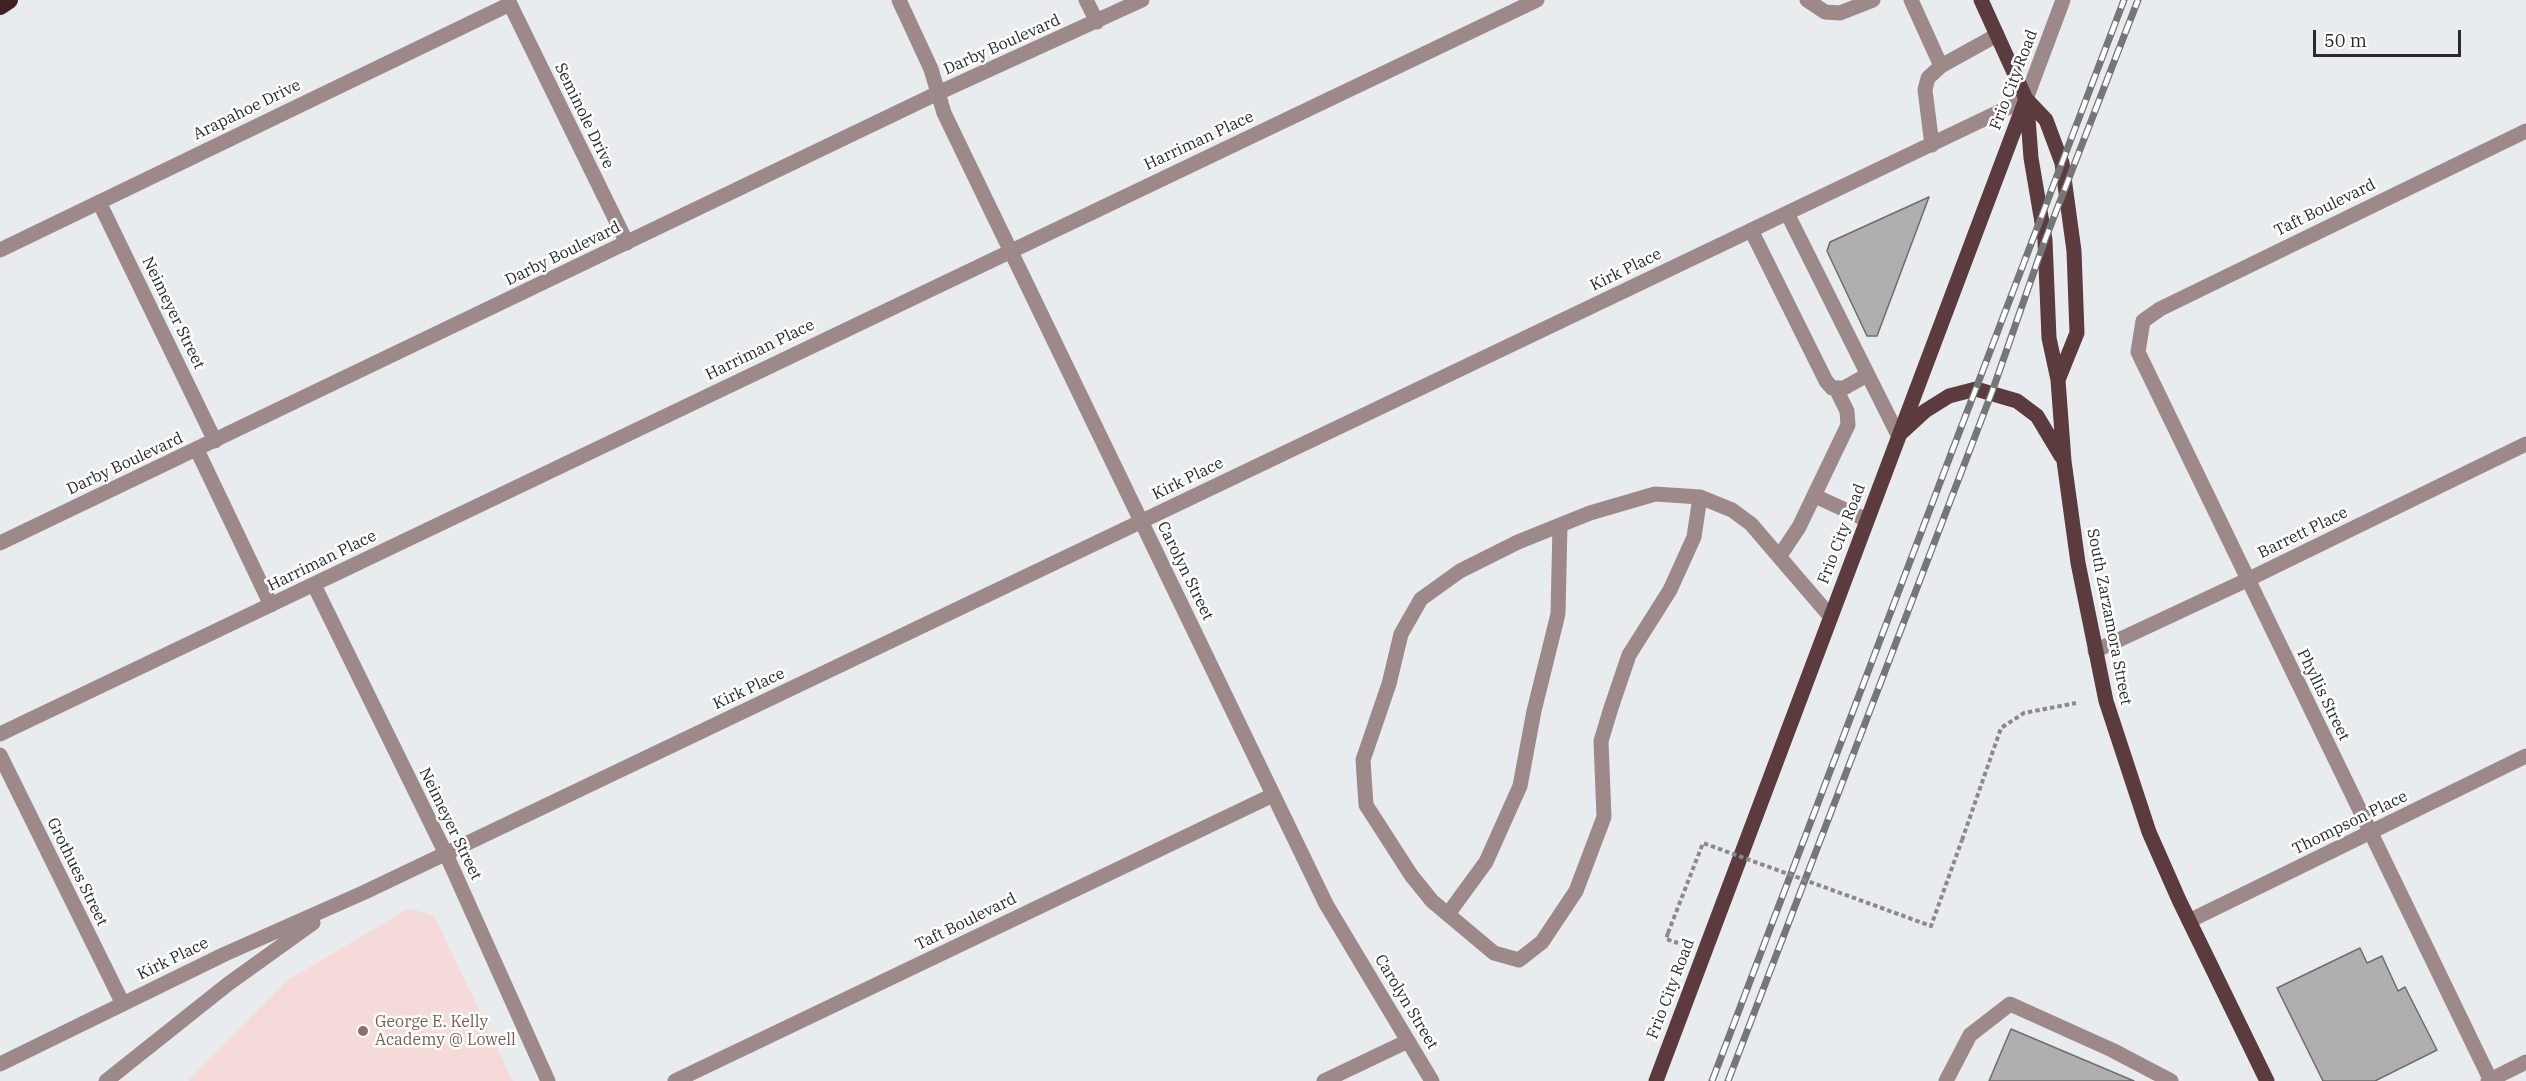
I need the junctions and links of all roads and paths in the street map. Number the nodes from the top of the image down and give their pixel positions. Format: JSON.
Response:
{"nodes":[{"id":1,"x":9,"y":0,"type":"edge"},
{"id":2,"x":899,"y":0,"type":"edge"},
{"id":3,"x":1086,"y":0,"type":"edge"},
{"id":4,"x":1142,"y":0,"type":"edge"},
{"id":5,"x":1537,"y":0,"type":"edge"},
{"id":6,"x":1807,"y":0,"type":"edge"},
{"id":7,"x":1874,"y":0,"type":"edge"},
{"id":8,"x":1911,"y":0,"type":"edge"},
{"id":9,"x":1981,"y":0,"type":"edge"},
{"id":10,"x":2063,"y":0,"type":"edge"},
{"id":11,"x":509,"y":2,"type":"edge"},
{"id":12,"x":0,"y":6,"type":"edge"},
{"id":13,"x":1096,"y":22,"type":"junction"},
{"id":14,"x":1998,"y":35,"type":"junction"},
{"id":15,"x":1941,"y":66,"type":"junction"},
{"id":16,"x":938,"y":93,"type":"junction"},
{"id":17,"x":2026,"y":99,"type":"junction"},
{"id":18,"x":2526,"y":131,"type":"edge"},
{"id":19,"x":1932,"y":145,"type":"junction"},
{"id":20,"x":99,"y":202,"type":"junction"},
{"id":21,"x":1787,"y":213,"type":"junction"},
{"id":22,"x":1751,"y":230,"type":"junction"},
{"id":23,"x":627,"y":243,"type":"junction"},
{"id":24,"x":0,"y":250,"type":"edge"},
{"id":25,"x":1010,"y":251,"type":"junction"},
{"id":26,"x":2143,"y":321,"type":"joint"},
{"id":27,"x":1867,"y":375,"type":"junction"},
{"id":28,"x":2058,"y":380,"type":"junction"},
{"id":29,"x":1836,"y":389,"type":"junction"},
{"id":30,"x":1898,"y":435,"type":"junction"},
{"id":31,"x":215,"y":441,"type":"junction"},
{"id":32,"x":2526,"y":444,"type":"edge"},
{"id":33,"x":196,"y":450,"type":"junction"},
{"id":34,"x":2064,"y":461,"type":"junction"},
{"id":35,"x":1815,"y":496,"type":"junction"},
{"id":36,"x":1700,"y":497,"type":"junction"},
{"id":37,"x":1867,"y":520,"type":"junction"},
{"id":38,"x":1141,"y":522,"type":"junction"},
{"id":39,"x":1560,"y":525,"type":"junction"},
{"id":40,"x":0,"y":543,"type":"edge"},
{"id":41,"x":1779,"y":557,"type":"junction"},
{"id":42,"x":2247,"y":580,"type":"junction"},
{"id":43,"x":314,"y":585,"type":"junction"},
{"id":44,"x":271,"y":605,"type":"junction"},
{"id":45,"x":1830,"y":615,"type":"junction"},
{"id":46,"x":2095,"y":651,"type":"junction"},
{"id":47,"x":2076,"y":703,"type":"dead end"},
{"id":48,"x":0,"y":734,"type":"edge"},
{"id":49,"x":0,"y":755,"type":"edge"},
{"id":50,"x":2526,"y":756,"type":"edge"},
{"id":51,"x":1273,"y":795,"type":"junction"},
{"id":52,"x":2371,"y":832,"type":"junction"},
{"id":53,"x":446,"y":854,"type":"junction"},
{"id":54,"x":365,"y":892,"type":"junction"},
{"id":55,"x":1448,"y":914,"type":"junction"},
{"id":56,"x":2189,"y":921,"type":"junction"},
{"id":57,"x":1678,"y":943,"type":"dead end"},
{"id":58,"x":123,"y":1004,"type":"junction"},
{"id":59,"x":1408,"y":1041,"type":"junction"},
{"id":60,"x":2526,"y":1062,"type":"edge"},
{"id":61,"x":0,"y":1064,"type":"edge"},
{"id":62,"x":106,"y":1081,"type":"edge"},
{"id":63,"x":548,"y":1081,"type":"edge"},
{"id":64,"x":675,"y":1081,"type":"edge"},
{"id":65,"x":1324,"y":1081,"type":"edge"},
{"id":66,"x":1432,"y":1081,"type":"edge"},
{"id":67,"x":1656,"y":1081,"type":"edge"},
{"id":68,"x":1946,"y":1081,"type":"edge"},
{"id":69,"x":2171,"y":1081,"type":"edge"},
{"id":70,"x":2267,"y":1081,"type":"edge"},
{"id":71,"x":2490,"y":1081,"type":"edge"}],
"edges":[{"from":1,"to":12,"type":"highway"},
{"from":2,"to":16,"type":"street","name":"Carolyn Street"},
{"from":3,"to":13,"type":"street"},
{"from":4,"to":13,"type":"street","name":"Darby Boulevard"},
{"from":5,"to":25,"type":"street","name":"Harriman Place"},
{"from":6,"to":7,"type":"street"},
{"from":8,"to":15,"type":"street"},
{"from":9,"to":14,"type":"main road","name":"South Zarzamora Street"},
{"from":10,"to":17,"type":"street","name":"Frio City Road"},
{"from":11,"to":20,"type":"street","name":"Arapahoe Drive"},
{"from":11,"to":23,"type":"street","name":"Seminole Drive"},
{"from":13,"to":16,"type":"street","name":"Darby Boulevard"},
{"from":14,"to":15,"type":"street"},
{"from":14,"to":17,"type":"main road","name":"South Zarzamora Street"},
{"from":15,"to":19,"type":"street"},
{"from":16,"to":23,"type":"street","name":"Darby Boulevard"},
{"from":16,"to":25,"type":"street","name":"Carolyn Street"},
{"from":17,"to":19,"type":"street","name":"Kirk Place"},
{"from":17,"to":28,"type":"main road","name":"South Zarzamora Street"},
{"from":17,"to":28,"type":"main road","name":"South Zarzamora Street"},
{"from":17,"to":30,"type":"main road","name":"Frio City Road"},
{"from":18,"to":26,"type":"street","name":"Taft Boulevard"},
{"from":19,"to":21,"type":"street","name":"Kirk Place"},
{"from":20,"to":24,"type":"street","name":"Arapahoe Drive"},
{"from":20,"to":31,"type":"street","name":"Neimeyer Street"},
{"from":21,"to":22,"type":"street","name":"Kirk Place"},
{"from":21,"to":27,"type":"street"},
{"from":22,"to":29,"type":"street"},
{"from":22,"to":38,"type":"street","name":"Kirk Place"},
{"from":23,"to":31,"type":"street","name":"Darby Boulevard"},
{"from":25,"to":38,"type":"street","name":"Carolyn Street"},
{"from":25,"to":43,"type":"street","name":"Harriman Place"},
{"from":26,"to":42,"type":"street","name":"Phyllis Street"},
{"from":27,"to":29,"type":"street"},
{"from":27,"to":30,"type":"street"},
{"from":28,"to":34,"type":"main road","name":"South Zarzamora Street"},
{"from":29,"to":35,"type":"street"},
{"from":30,"to":34,"type":"main road"},
{"from":30,"to":37,"type":"main road","name":"Frio City Road"},
{"from":31,"to":33,"type":"street","name":"Darby Boulevard"},
{"from":32,"to":42,"type":"street","name":"Barrett Place"},
{"from":33,"to":40,"type":"street","name":"Darby Boulevard"},
{"from":33,"to":44,"type":"street"},
{"from":34,"to":46,"type":"main road","name":"South Zarzamora Street"},
{"from":35,"to":37,"type":"street"},
{"from":35,"to":41,"type":"street"},
{"from":36,"to":39,"type":"street"},
{"from":36,"to":41,"type":"street"},
{"from":36,"to":55,"type":"street"},
{"from":37,"to":45,"type":"main road","name":"Frio City Road"},
{"from":38,"to":51,"type":"street","name":"Carolyn Street"},
{"from":38,"to":53,"type":"street","name":"Kirk Place"},
{"from":39,"to":55,"type":"street"},
{"from":39,"to":55,"type":"street"},
{"from":41,"to":45,"type":"street"},
{"from":42,"to":46,"type":"street","name":"Barrett Place"},
{"from":42,"to":52,"type":"street","name":"Phyllis Street"},
{"from":43,"to":44,"type":"street","name":"Harriman Place"},
{"from":43,"to":53,"type":"street","name":"Neimeyer Street"},
{"from":44,"to":48,"type":"street","name":"Harriman Place"},
{"from":45,"to":67,"type":"main road","name":"Frio City Road"},
{"from":46,"to":56,"type":"main road","name":"South Zarzamora Street"},
{"from":47,"to":57,"type":"path","bridge":true},
{"from":49,"to":58,"type":"street","name":"Grothues Street"},
{"from":50,"to":52,"type":"street","name":"Thompson Place"},
{"from":51,"to":59,"type":"street","name":"Carolyn Street"},
{"from":51,"to":64,"type":"street","name":"Taft Boulevard"},
{"from":52,"to":56,"type":"street","name":"Thompson Place"},
{"from":52,"to":71,"type":"street","name":"Phyllis Street"},
{"from":53,"to":54,"type":"street","name":"Kirk Place"},
{"from":53,"to":63,"type":"street","name":"Neimeyer Street"},
{"from":54,"to":58,"type":"street","name":"Kirk Place"},
{"from":54,"to":62,"type":"street","name":"Kirk Place"},
{"from":56,"to":70,"type":"main road","name":"South Zarzamora Street"},
{"from":58,"to":61,"type":"street","name":"Kirk Place"},
{"from":59,"to":65,"type":"street"},
{"from":59,"to":66,"type":"street","name":"Carolyn Street"},
{"from":60,"to":71,"type":"street"},
{"from":68,"to":69,"type":"street"}]}
